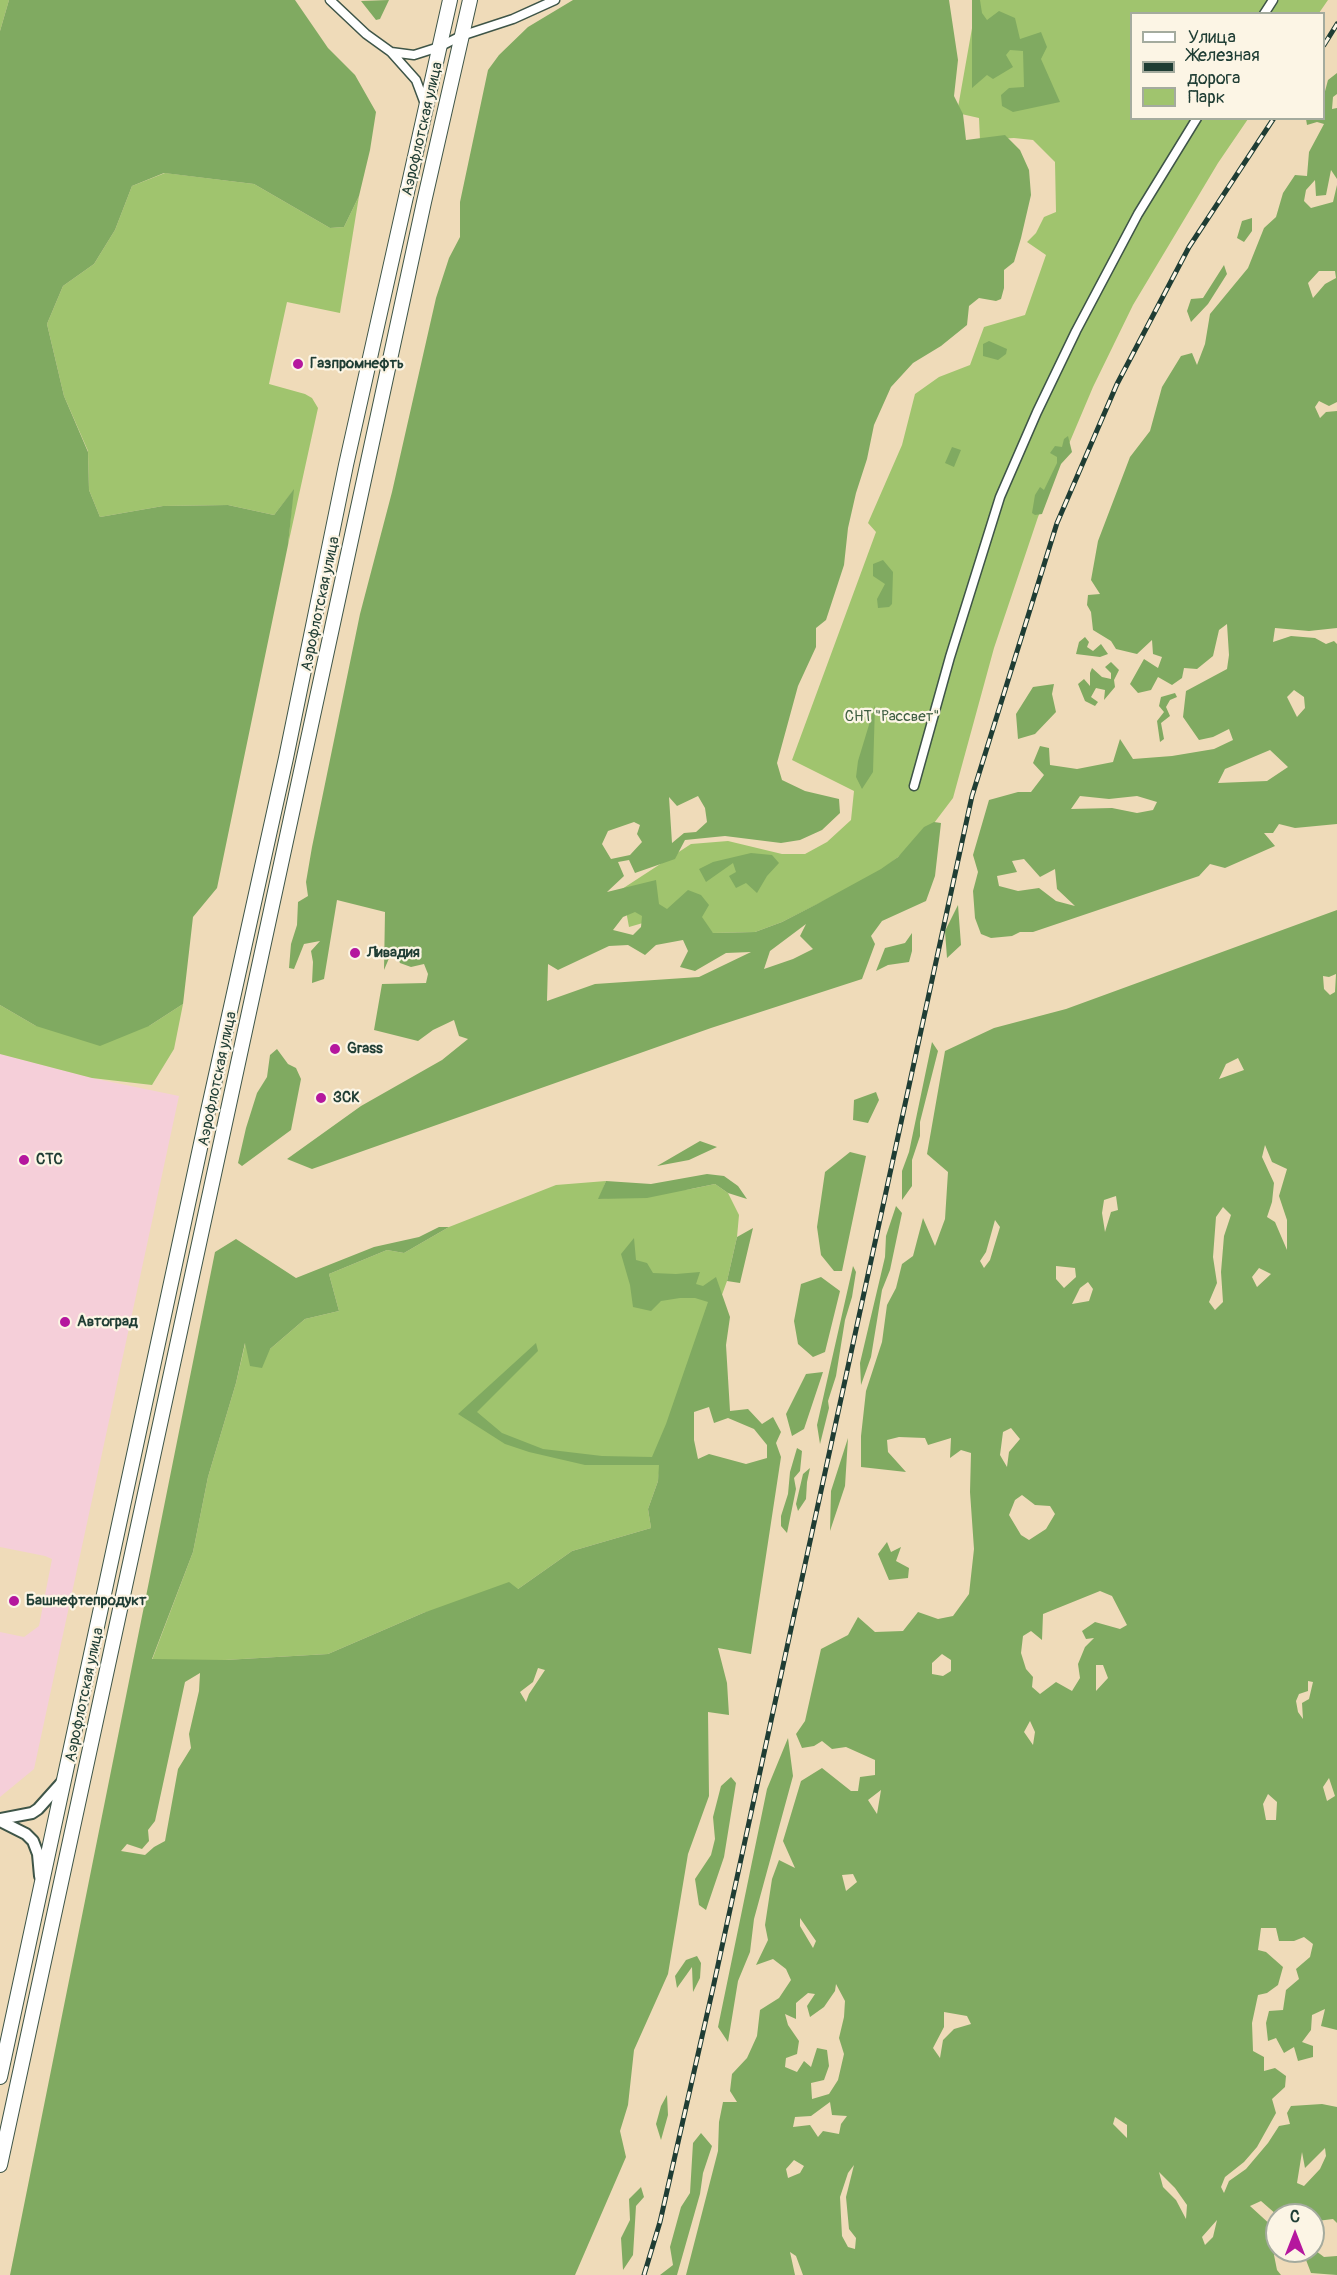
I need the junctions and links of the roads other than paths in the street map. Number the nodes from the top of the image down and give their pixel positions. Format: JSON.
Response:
{"nodes":[{"id":1,"x":330,"y":0,"type":"edge"},
{"id":2,"x":450,"y":0,"type":"edge"},
{"id":3,"x":470,"y":0,"type":"edge"},
{"id":4,"x":555,"y":0,"type":"edge"},
{"id":5,"x":461,"y":36,"type":"junction"},
{"id":6,"x":439,"y":47,"type":"junction"},
{"id":7,"x":391,"y":52,"type":"junction"},
{"id":8,"x":425,"y":105,"type":"junction"},
{"id":9,"x":1196,"y":120,"type":"edge"},
{"id":10,"x":914,"y":786,"type":"dead end"},
{"id":11,"x":64,"y":1780,"type":"junction"},
{"id":12,"x":0,"y":1820,"type":"edge"},
{"id":13,"x":40,"y":1892,"type":"junction"},
{"id":14,"x":0,"y":2077,"type":"edge"},
{"id":15,"x":0,"y":2165,"type":"edge"}],
"edges":[{"from":1,"to":7,"type":"street"},
{"from":2,"to":6,"type":"main road","name":"Аэрофлотская улица"},
{"from":3,"to":5,"type":"main road","name":"Аэрофлотская улица"},
{"from":4,"to":5,"type":"street"},
{"from":5,"to":6,"type":"street"},
{"from":5,"to":15,"type":"main road","name":"Аэрофлотская улица"},
{"from":6,"to":7,"type":"street"},
{"from":6,"to":8,"type":"main road","name":"Аэрофлотская улица"},
{"from":7,"to":8,"type":"street"},
{"from":8,"to":11,"type":"main road","name":"Аэрофлотская улица"},
{"from":9,"to":10,"type":"street"},
{"from":11,"to":12,"type":"street"},
{"from":11,"to":13,"type":"main road","name":"Аэрофлотская улица"},
{"from":12,"to":13,"type":"street"},
{"from":13,"to":14,"type":"main road","name":"Аэрофлотская улица"}]}
